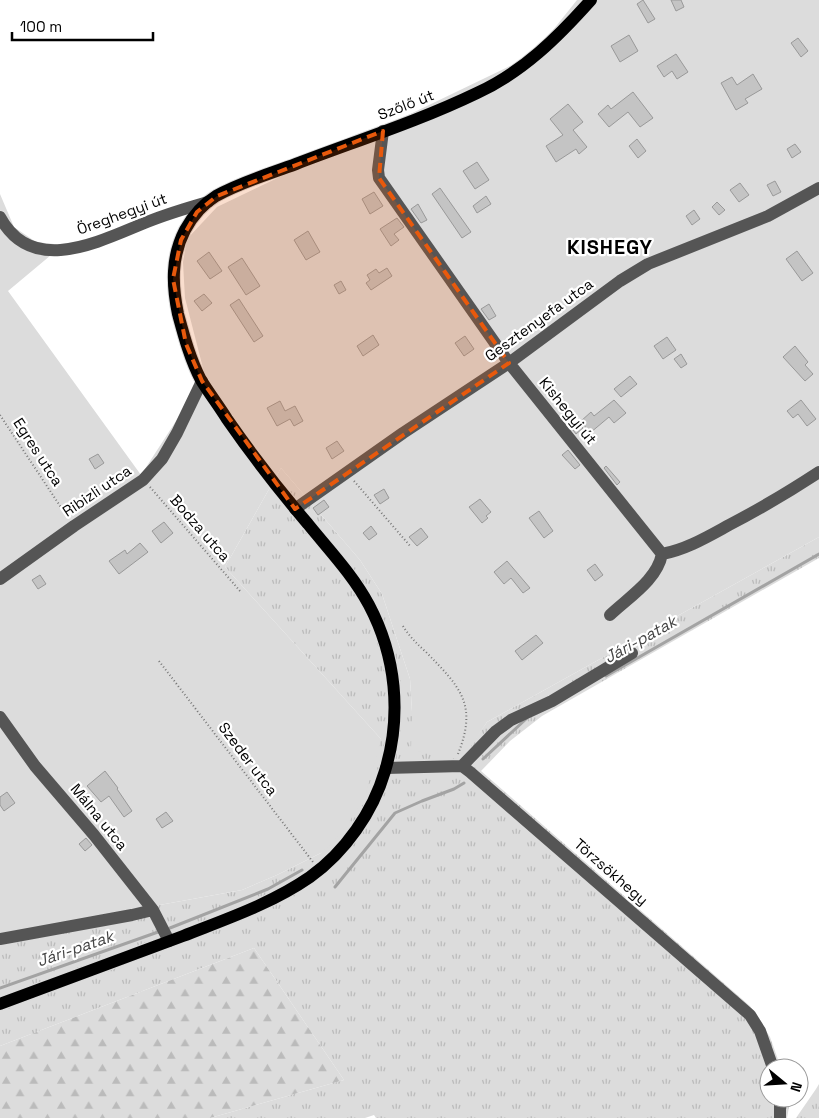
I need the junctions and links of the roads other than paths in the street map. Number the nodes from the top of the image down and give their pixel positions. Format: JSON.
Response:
{"nodes":[{"id":1,"x":591,"y":0,"type":"edge"},
{"id":2,"x":383,"y":131,"type":"junction"},
{"id":3,"x":819,"y":188,"type":"edge"},
{"id":4,"x":208,"y":202,"type":"junction"},
{"id":5,"x":0,"y":217,"type":"edge"},
{"id":6,"x":509,"y":363,"type":"junction"},
{"id":7,"x":202,"y":381,"type":"junction"},
{"id":8,"x":819,"y":472,"type":"edge"},
{"id":9,"x":295,"y":509,"type":"junction"},
{"id":10,"x":662,"y":554,"type":"junction"},
{"id":11,"x":0,"y":579,"type":"edge"},
{"id":12,"x":610,"y":615,"type":"dead end"},
{"id":13,"x":632,"y":653,"type":"dead end"},
{"id":14,"x":0,"y":717,"type":"edge"},
{"id":15,"x":458,"y":766,"type":"junction"},
{"id":16,"x":386,"y":768,"type":"junction"},
{"id":17,"x":153,"y":910,"type":"junction"},
{"id":18,"x":0,"y":939,"type":"edge"},
{"id":19,"x":169,"y":941,"type":"junction"},
{"id":20,"x":0,"y":1004,"type":"edge"},
{"id":21,"x":769,"y":1058,"type":"edge"}],
"edges":[{"from":1,"to":2,"type":"main road","name":"Szőlő út"},
{"from":2,"to":4,"type":"main road","name":"Szőlő út"},
{"from":2,"to":6,"type":"street","name":"Kishegyi út"},
{"from":3,"to":6,"type":"street","name":"Gesztenyefa utca"},
{"from":4,"to":5,"type":"street","name":"Öreghegyi út"},
{"from":4,"to":7,"type":"main road","name":"Szőlő út"},
{"from":6,"to":9,"type":"street","name":"Gesztenyefa utca"},
{"from":6,"to":10,"type":"street","name":"Kishegyi út"},
{"from":7,"to":9,"type":"main road","name":"Szőlő út"},
{"from":7,"to":11,"type":"street","name":"Ribizli utca"},
{"from":8,"to":10,"type":"street"},
{"from":9,"to":16,"type":"main road","name":"Szőlő út"},
{"from":10,"to":12,"type":"street"},
{"from":13,"to":15,"type":"street"},
{"from":14,"to":17,"type":"street","name":"Málna utca"},
{"from":15,"to":16,"type":"street"},
{"from":15,"to":21,"type":"street","name":"Törzsökhegy"},
{"from":16,"to":19,"type":"main road","name":"Szőlő út"},
{"from":17,"to":18,"type":"street"},
{"from":17,"to":19,"type":"street","name":"Málna utca"},
{"from":19,"to":20,"type":"main road","name":"Szőlő út"}]}
